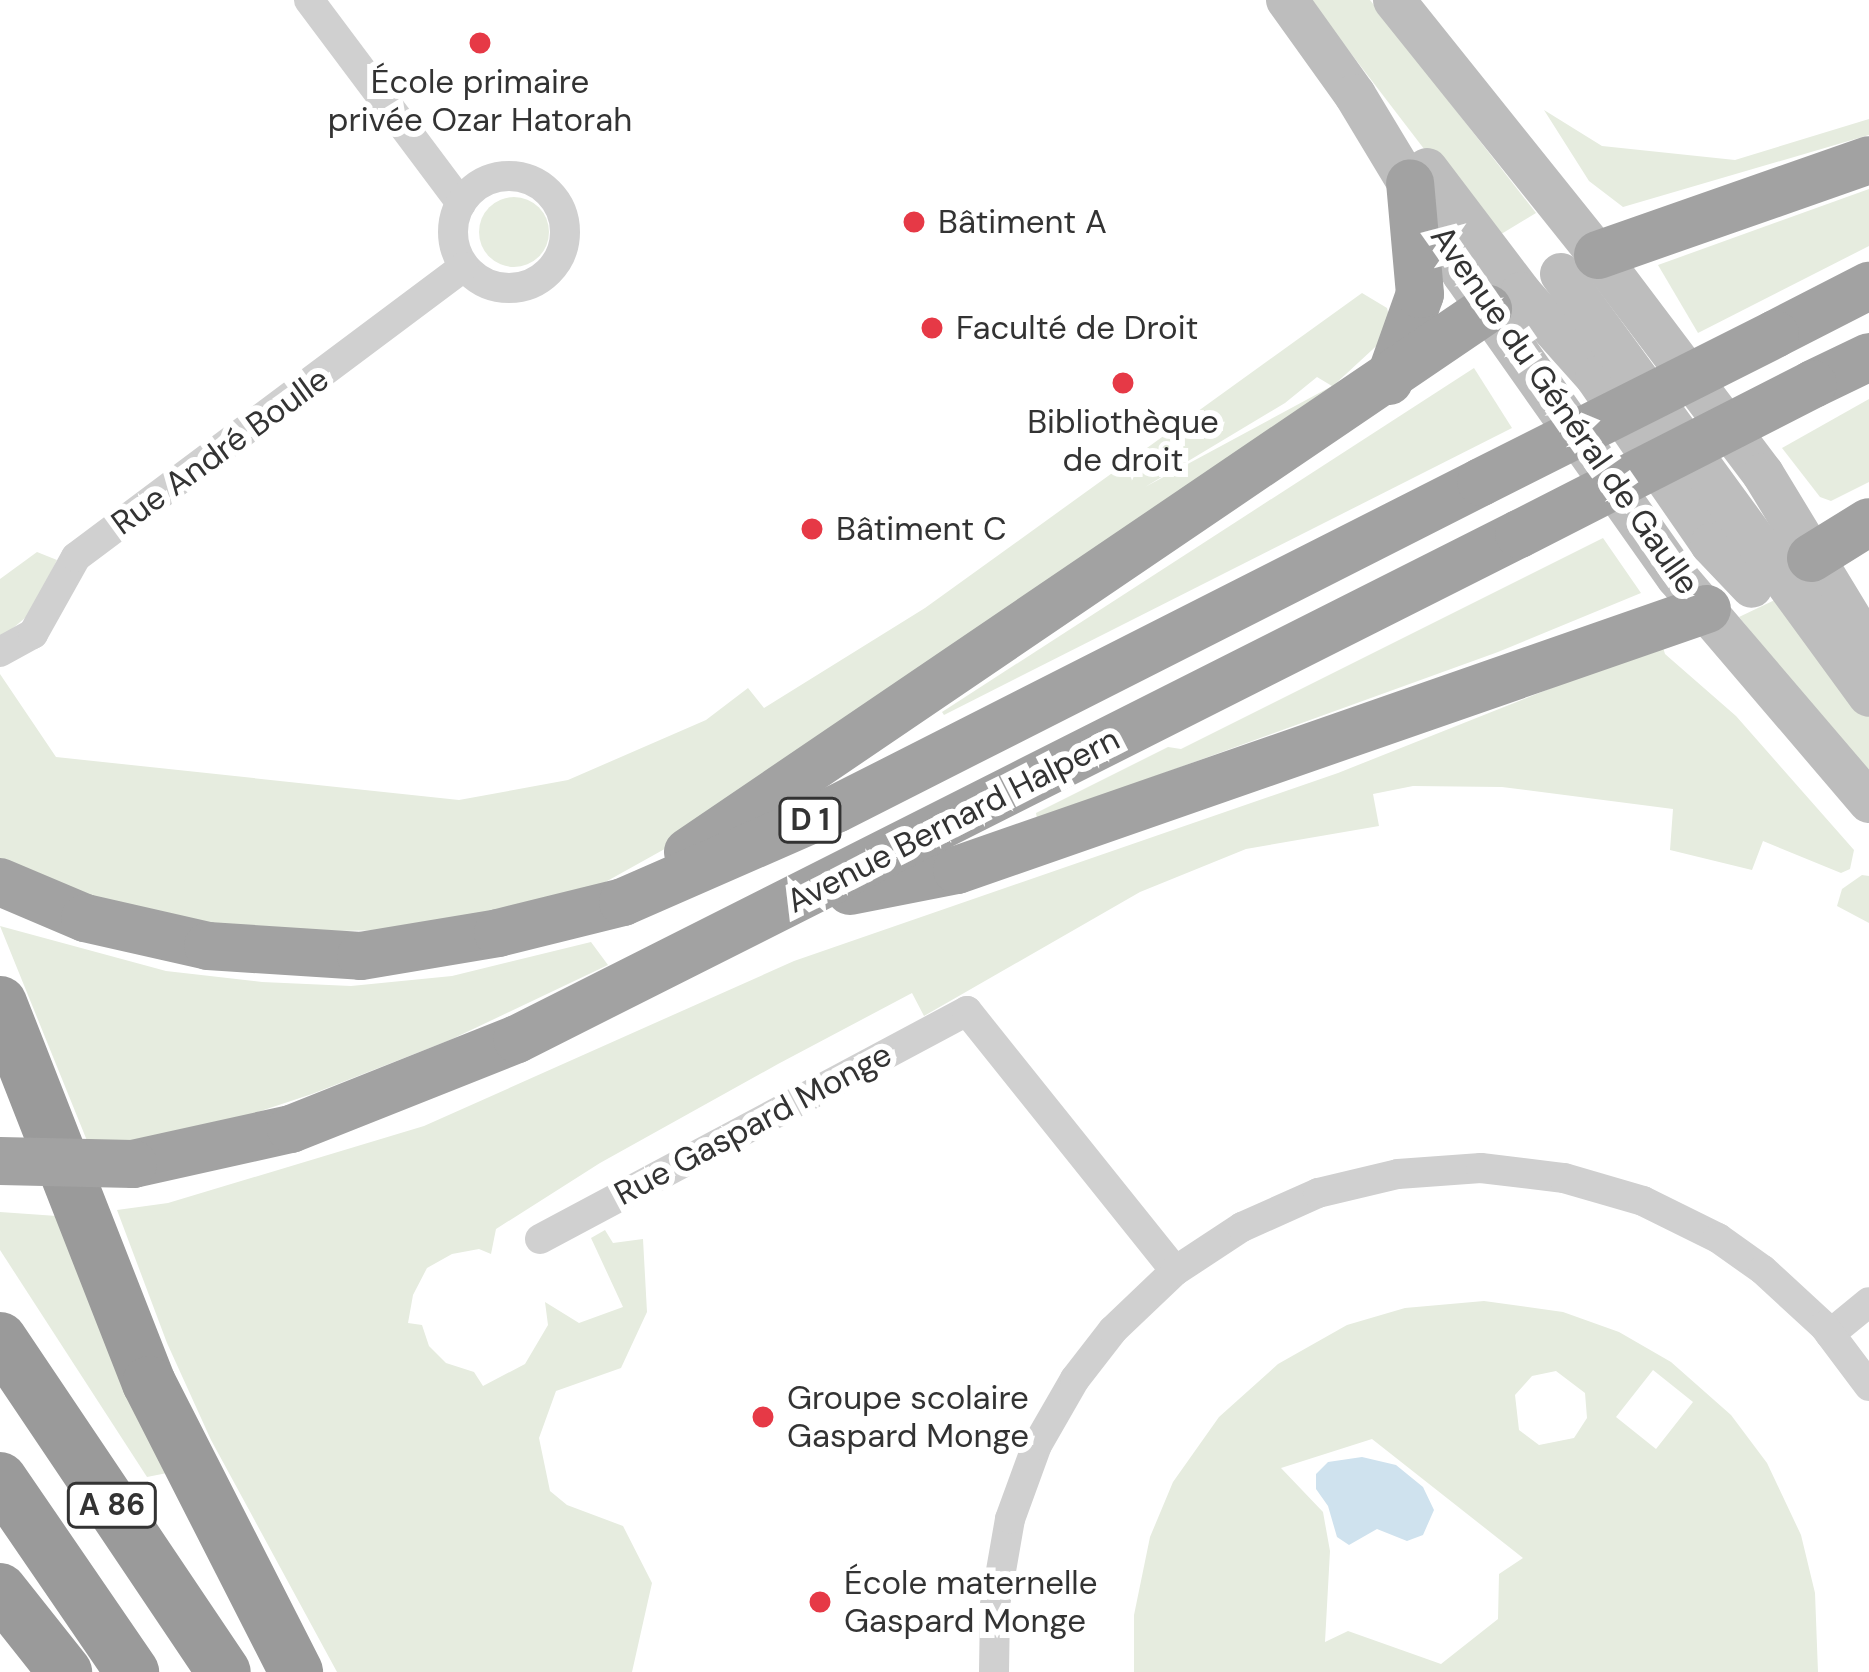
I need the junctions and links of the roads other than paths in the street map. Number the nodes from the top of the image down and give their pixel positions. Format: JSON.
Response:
{"nodes":[{"id":1,"x":309,"y":0,"type":"edge"},
{"id":2,"x":1287,"y":0,"type":"edge"},
{"id":3,"x":1394,"y":0,"type":"edge"},
{"id":4,"x":1355,"y":95,"type":"junction"},
{"id":5,"x":1869,"y":160,"type":"edge"},
{"id":6,"x":1410,"y":183,"type":"junction"},
{"id":7,"x":461,"y":203,"type":"junction"},
{"id":8,"x":1579,"y":264,"type":"junction"},
{"id":9,"x":464,"y":267,"type":"junction"},
{"id":10,"x":1869,"y":286,"type":"edge"},
{"id":11,"x":1505,"y":301,"type":"junction"},
{"id":12,"x":1869,"y":357,"type":"edge"},
{"id":13,"x":1389,"y":381,"type":"junction"},
{"id":14,"x":1869,"y":522,"type":"edge"},
{"id":15,"x":1782,"y":572,"type":"junction"},
{"id":16,"x":1706,"y":610,"type":"junction"},
{"id":17,"x":1869,"y":649,"type":"edge"},
{"id":18,"x":0,"y":652,"type":"edge"},
{"id":19,"x":1869,"y":696,"type":"edge"},
{"id":20,"x":1869,"y":802,"type":"edge"},
{"id":21,"x":0,"y":882,"type":"edge"},
{"id":22,"x":622,"y":902,"type":"junction"},
{"id":23,"x":793,"y":902,"type":"junction"},
{"id":24,"x":0,"y":1003,"type":"edge"},
{"id":25,"x":0,"y":1162,"type":"edge"},
{"id":26,"x":540,"y":1239,"type":"dead end"},
{"id":27,"x":1175,"y":1271,"type":"junction"},
{"id":28,"x":1869,"y":1302,"type":"edge"},
{"id":29,"x":1830,"y":1334,"type":"junction"},
{"id":30,"x":0,"y":1339,"type":"edge"},
{"id":31,"x":1869,"y":1386,"type":"edge"},
{"id":32,"x":0,"y":1479,"type":"edge"},
{"id":33,"x":0,"y":1590,"type":"edge"},
{"id":34,"x":65,"y":1672,"type":"edge"},
{"id":35,"x":132,"y":1672,"type":"edge"},
{"id":36,"x":224,"y":1672,"type":"edge"},
{"id":37,"x":296,"y":1672,"type":"edge"},
{"id":38,"x":994,"y":1672,"type":"edge"}],
"edges":[{"from":1,"to":7,"type":"street"},
{"from":2,"to":4,"type":"main road","name":"Avenue du Général de Gaulle"},
{"from":3,"to":8,"type":"main road"},
{"from":4,"to":6,"type":"main road","name":"Avenue du Général de Gaulle"},
{"from":4,"to":11,"type":"main road"},
{"from":5,"to":8,"type":"highway"},
{"from":6,"to":11,"type":"main road","name":"Avenue du Général de Gaulle"},
{"from":6,"to":13,"type":"highway"},
{"from":7,"to":9,"type":"street"},
{"from":7,"to":9,"type":"street"},
{"from":8,"to":11,"type":"main road"},
{"from":8,"to":15,"type":"main road"},
{"from":9,"to":18,"type":"street","name":"Rue André Boulle"},
{"from":10,"to":22,"type":"highway","name":"Avenue Bernard Halpern","number":"D 1","bridge":true},
{"from":11,"to":13,"type":"highway"},
{"from":11,"to":15,"type":"main road"},
{"from":11,"to":16,"type":"main road","name":"Avenue du Général de Gaulle"},
{"from":12,"to":23,"type":"highway","name":"Avenue Bernard Halpern","number":"D 1","bridge":true},
{"from":13,"to":22,"type":"highway"},
{"from":14,"to":15,"type":"highway"},
{"from":15,"to":16,"type":"main road"},
{"from":15,"to":17,"type":"main road"},
{"from":15,"to":19,"type":"main road"},
{"from":16,"to":20,"type":"main road","name":"Avenue du Général de Gaulle"},
{"from":16,"to":23,"type":"highway"},
{"from":21,"to":22,"type":"highway","name":"Avenue Bernard Halpern","number":"D 1"},
{"from":23,"to":25,"type":"highway","name":"Avenue Bernard Halpern","number":"D 1","bridge":true},
{"from":24,"to":37,"type":"highway"},
{"from":26,"to":27,"type":"street","name":"Rue Gaspard Monge"},
{"from":27,"to":29,"type":"street"},
{"from":27,"to":38,"type":"street"},
{"from":28,"to":29,"type":"street"},
{"from":29,"to":31,"type":"street"},
{"from":30,"to":36,"type":"highway","number":"A 86"},
{"from":32,"to":35,"type":"highway","number":"A 86"},
{"from":33,"to":34,"type":"highway"}]}
